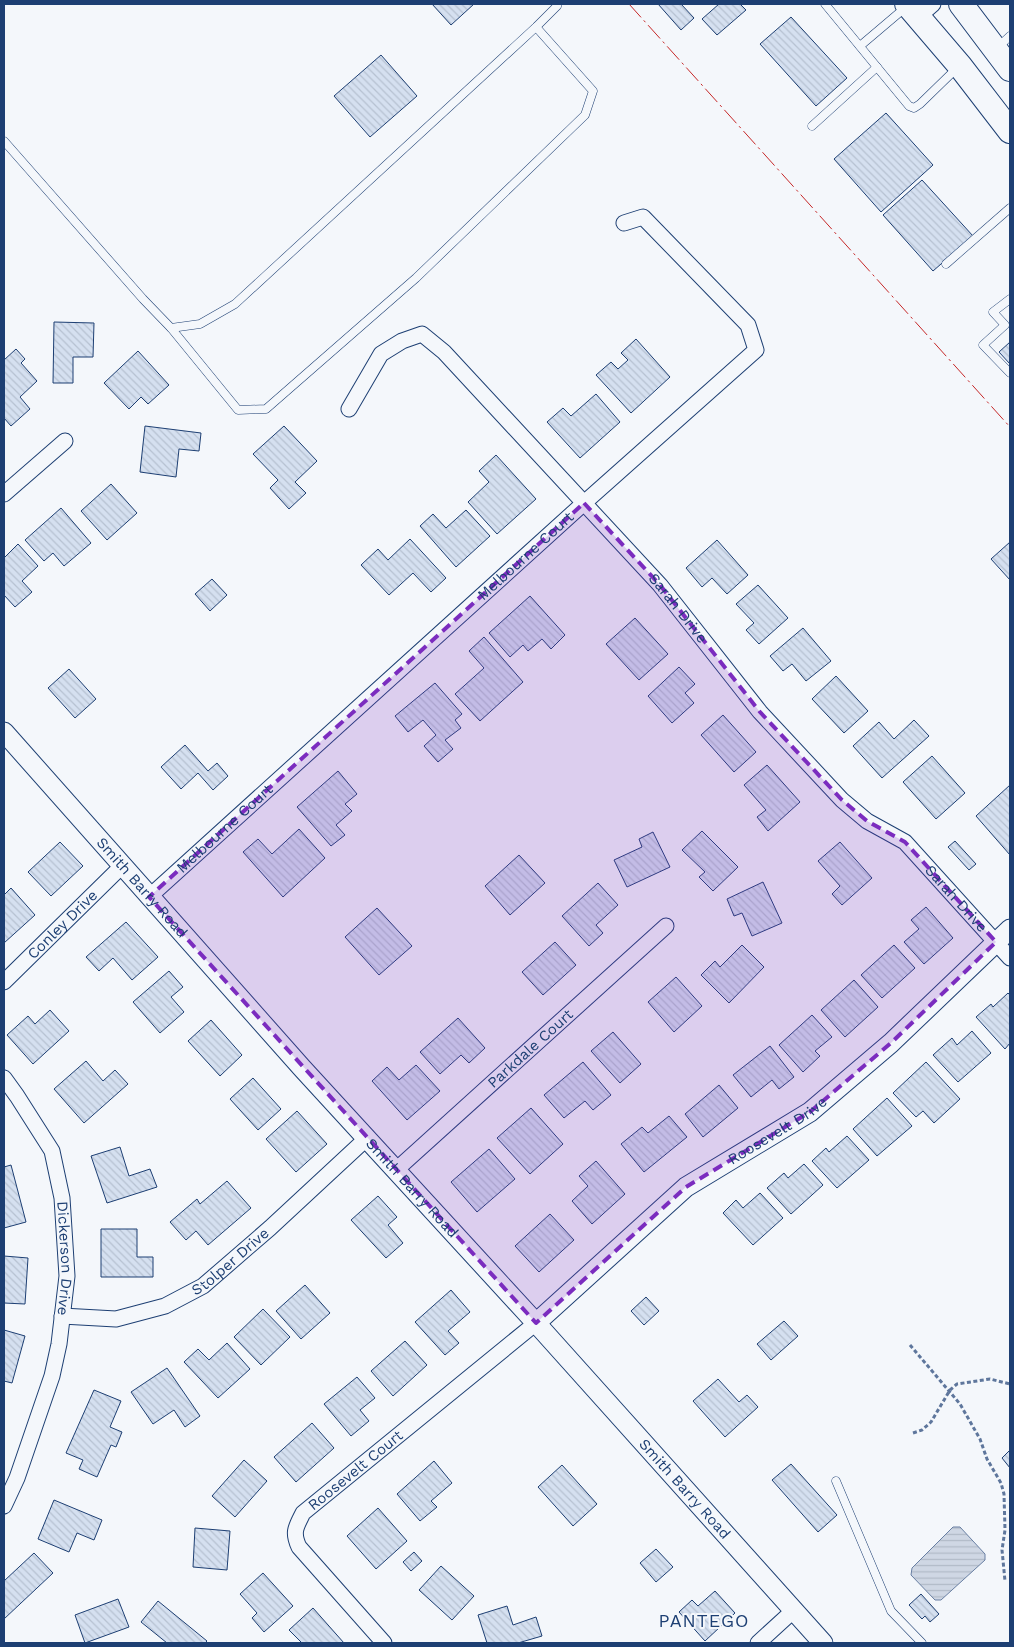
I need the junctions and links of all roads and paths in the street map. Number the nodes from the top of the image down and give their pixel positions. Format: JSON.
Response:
{"nodes":[{"id":1,"x":556,"y":4,"type":"edge"},
{"id":2,"x":825,"y":4,"type":"edge"},
{"id":3,"x":961,"y":4,"type":"edge"},
{"id":4,"x":917,"y":7,"type":"edge"},
{"id":5,"x":536,"y":27,"type":"junction"},
{"id":6,"x":1003,"y":42,"type":"edge"},
{"id":7,"x":860,"y":46,"type":"junction"},
{"id":8,"x":960,"y":66,"type":"junction"},
{"id":9,"x":877,"y":67,"type":"junction"},
{"id":10,"x":1010,"y":68,"type":"edge"},
{"id":11,"x":812,"y":126,"type":"dead end"},
{"id":12,"x":1010,"y":131,"type":"edge"},
{"id":13,"x":4,"y":141,"type":"edge"},
{"id":14,"x":1010,"y":208,"type":"edge"},
{"id":15,"x":624,"y":223,"type":"dead end"},
{"id":16,"x":946,"y":264,"type":"dead end"},
{"id":17,"x":1010,"y":299,"type":"edge"},
{"id":18,"x":171,"y":328,"type":"junction"},
{"id":19,"x":1010,"y":373,"type":"edge"},
{"id":20,"x":349,"y":409,"type":"dead end"},
{"id":21,"x":65,"y":441,"type":"dead end"},
{"id":22,"x":4,"y":494,"type":"edge"},
{"id":23,"x":584,"y":502,"type":"junction"},
{"id":24,"x":4,"y":732,"type":"edge"},
{"id":25,"x":122,"y":866,"type":"junction"},
{"id":26,"x":149,"y":897,"type":"junction"},
{"id":27,"x":666,"y":926,"type":"dead end"},
{"id":28,"x":1010,"y":929,"type":"edge"},
{"id":29,"x":996,"y":942,"type":"junction"},
{"id":30,"x":1010,"y":958,"type":"edge"},
{"id":31,"x":4,"y":982,"type":"edge"},
{"id":32,"x":4,"y":1078,"type":"edge"},
{"id":33,"x":367,"y":1138,"type":"junction"},
{"id":34,"x":396,"y":1170,"type":"junction"},
{"id":35,"x":62,"y":1316,"type":"junction"},
{"id":36,"x":536,"y":1322,"type":"junction"},
{"id":37,"x":910,"y":1345,"type":"dead end"},
{"id":38,"x":1010,"y":1384,"type":"edge"},
{"id":39,"x":950,"y":1390,"type":"junction"},
{"id":40,"x":912,"y":1434,"type":"dead end"},
{"id":41,"x":836,"y":1481,"type":"dead end"},
{"id":42,"x":4,"y":1506,"type":"edge"},
{"id":43,"x":1005,"y":1581,"type":"dead end"},
{"id":44,"x":793,"y":1611,"type":"junction"},
{"id":45,"x":384,"y":1643,"type":"edge"},
{"id":46,"x":758,"y":1643,"type":"edge"},
{"id":47,"x":823,"y":1643,"type":"edge"},
{"id":48,"x":922,"y":1643,"type":"edge"}],
"edges":[{"from":1,"to":5,"type":"lane"},
{"from":2,"to":7,"type":"lane"},
{"from":3,"to":6,"type":"main road"},
{"from":4,"to":7,"type":"lane"},
{"from":4,"to":8,"type":"main road"},
{"from":5,"to":18,"type":"lane"},
{"from":5,"to":18,"type":"lane"},
{"from":6,"to":10,"type":"main road"},
{"from":7,"to":9,"type":"lane"},
{"from":8,"to":9,"type":"lane"},
{"from":8,"to":12,"type":"main road"},
{"from":9,"to":11,"type":"lane"},
{"from":13,"to":18,"type":"lane"},
{"from":14,"to":16,"type":"lane"},
{"from":15,"to":23,"type":"street","name":"Melbourne Court"},
{"from":17,"to":19,"type":"lane"},
{"from":20,"to":23,"type":"street","name":"Sarah Drive"},
{"from":21,"to":22,"type":"street"},
{"from":23,"to":26,"type":"street","name":"Melbourne Court"},
{"from":23,"to":29,"type":"street","name":"Sarah Drive"},
{"from":24,"to":25,"type":"street","name":"Smith Barry Road"},
{"from":25,"to":26,"type":"street","name":"Smith Barry Road"},
{"from":25,"to":31,"type":"street","name":"Conley Drive"},
{"from":26,"to":33,"type":"street","name":"Smith Barry Road"},
{"from":27,"to":34,"type":"street","name":"Parkdale Court"},
{"from":28,"to":29,"type":"street","name":"Roosevelt Drive"},
{"from":29,"to":30,"type":"street","name":"Sarah Drive"},
{"from":29,"to":36,"type":"street","name":"Roosevelt Drive"},
{"from":32,"to":35,"type":"street","name":"Dickerson Drive"},
{"from":33,"to":34,"type":"street","name":"Smith Barry Road"},
{"from":33,"to":35,"type":"street","name":"Stolper Drive"},
{"from":34,"to":36,"type":"street","name":"Smith Barry Road"},
{"from":35,"to":42,"type":"street","name":"Dickerson Drive"},
{"from":36,"to":44,"type":"street","name":"Smith Barry Road"},
{"from":36,"to":45,"type":"street","name":"Roosevelt Court"},
{"from":37,"to":39,"type":"path"},
{"from":38,"to":39,"type":"path"},
{"from":39,"to":40,"type":"path"},
{"from":39,"to":43,"type":"path"},
{"from":41,"to":48,"type":"lane"},
{"from":44,"to":46,"type":"street"},
{"from":44,"to":47,"type":"street","name":"Smith Barry Road"}]}
